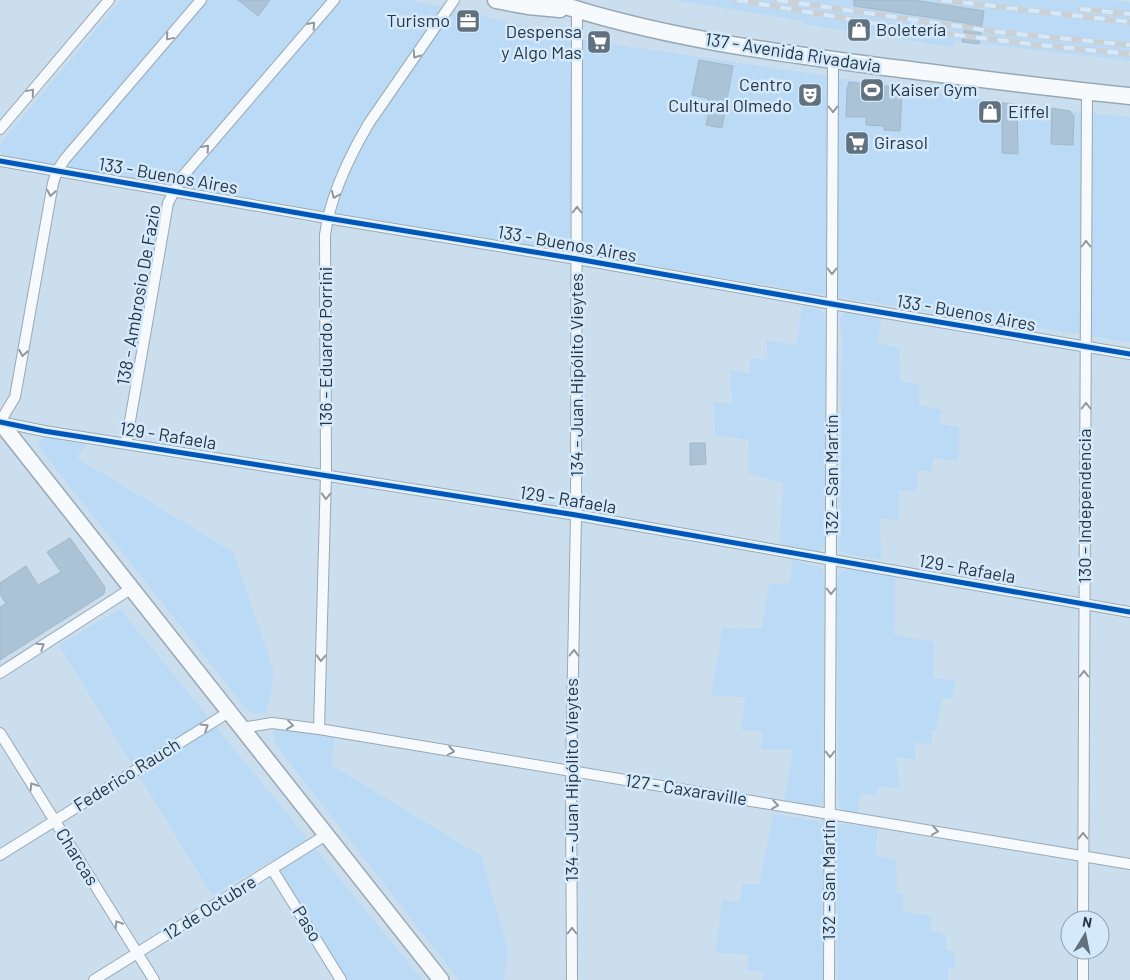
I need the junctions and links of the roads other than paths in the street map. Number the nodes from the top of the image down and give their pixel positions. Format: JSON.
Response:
{"nodes":[{"id":1,"x":109,"y":0,"type":"edge"},
{"id":2,"x":201,"y":0,"type":"edge"},
{"id":3,"x":334,"y":0,"type":"edge"},
{"id":4,"x":454,"y":0,"type":"edge"},
{"id":5,"x":496,"y":0,"type":"edge"},
{"id":6,"x":547,"y":0,"type":"edge"},
{"id":7,"x":577,"y":10,"type":"junction"},
{"id":8,"x":833,"y":60,"type":"junction"},
{"id":9,"x":1087,"y":92,"type":"junction"},
{"id":10,"x":1130,"y":96,"type":"edge"},
{"id":11,"x":0,"y":130,"type":"edge"},
{"id":12,"x":0,"y":161,"type":"edge"},
{"id":13,"x":57,"y":171,"type":"junction"},
{"id":14,"x":174,"y":192,"type":"junction"},
{"id":15,"x":327,"y":218,"type":"junction"},
{"id":16,"x":577,"y":259,"type":"junction"},
{"id":17,"x":832,"y":304,"type":"junction"},
{"id":18,"x":1086,"y":347,"type":"junction"},
{"id":19,"x":1130,"y":354,"type":"edge"},
{"id":20,"x":0,"y":422,"type":"edge"},
{"id":21,"x":126,"y":444,"type":"junction"},
{"id":22,"x":326,"y":475,"type":"junction"},
{"id":23,"x":576,"y":515,"type":"junction"},
{"id":24,"x":832,"y":559,"type":"junction"},
{"id":25,"x":132,"y":588,"type":"junction"},
{"id":26,"x":1085,"y":604,"type":"junction"},
{"id":27,"x":1130,"y":612,"type":"edge"},
{"id":28,"x":0,"y":673,"type":"edge"},
{"id":29,"x":229,"y":712,"type":"junction"},
{"id":30,"x":242,"y":728,"type":"junction"},
{"id":31,"x":319,"y":729,"type":"junction"},
{"id":32,"x":0,"y":733,"type":"edge"},
{"id":33,"x":571,"y":772,"type":"junction"},
{"id":34,"x":830,"y":814,"type":"junction"},
{"id":35,"x":54,"y":821,"type":"junction"},
{"id":36,"x":326,"y":835,"type":"junction"},
{"id":37,"x":0,"y":855,"type":"edge"},
{"id":38,"x":1083,"y":855,"type":"junction"},
{"id":39,"x":1130,"y":864,"type":"edge"},
{"id":40,"x":272,"y":869,"type":"junction"},
{"id":41,"x":1083,"y":910,"type":"edge"},
{"id":42,"x":137,"y":953,"type":"junction"},
{"id":43,"x":1083,"y":960,"type":"edge"},
{"id":44,"x":94,"y":980,"type":"edge"},
{"id":45,"x":154,"y":980,"type":"edge"},
{"id":46,"x":341,"y":980,"type":"edge"},
{"id":47,"x":442,"y":980,"type":"edge"},
{"id":48,"x":572,"y":980,"type":"edge"},
{"id":49,"x":829,"y":980,"type":"edge"},
{"id":50,"x":1082,"y":980,"type":"edge"}],
"edges":[{"from":11,"to":1,"type":"street","one_way":true},
{"from":2,"to":13,"type":"street","one_way":true},
{"from":14,"to":3,"type":"street","name":"138 - Ambrosio De Fazio","one_way":true},
{"from":4,"to":15,"type":"street","name":"136 - Eduardo Porrini","one_way":true},
{"from":5,"to":7,"type":"main road","name":"137 - Avenida Rivadavia"},
{"from":6,"to":7,"type":"main road","name":"137 - Avenida Rivadavia"},
{"from":7,"to":8,"type":"main road","name":"137 - Avenida Rivadavia"},
{"from":16,"to":7,"type":"street","name":"134 - Juan Hipólito Vieytes","one_way":true},
{"from":8,"to":9,"type":"main road","name":"137 - Avenida Rivadavia"},
{"from":8,"to":17,"type":"street","name":"132 - San Martín","one_way":true},
{"from":9,"to":10,"type":"main road","name":"137 - Avenida Rivadavia"},
{"from":18,"to":9,"type":"street","name":"130 - Independencia","one_way":true},
{"from":12,"to":13,"type":"street","name":"133 - Buenos Aires"},
{"from":13,"to":14,"type":"street","name":"133 - Buenos Aires"},
{"from":13,"to":20,"type":"street","one_way":true},
{"from":14,"to":15,"type":"street","name":"133 - Buenos Aires"},
{"from":14,"to":21,"type":"street","name":"138 - Ambrosio De Fazio"},
{"from":15,"to":16,"type":"street","name":"133 - Buenos Aires"},
{"from":15,"to":22,"type":"street","name":"136 - Eduardo Porrini"},
{"from":16,"to":17,"type":"street","name":"133 - Buenos Aires"},
{"from":16,"to":23,"type":"street","name":"134 - Juan Hipólito Vieytes"},
{"from":17,"to":18,"type":"street","name":"133 - Buenos Aires"},
{"from":17,"to":24,"type":"street","name":"132 - San Martín"},
{"from":18,"to":19,"type":"street","name":"133 - Buenos Aires"},
{"from":26,"to":18,"type":"street","name":"130 - Independencia","one_way":true},
{"from":20,"to":21,"type":"street","name":"129 - Rafaela"},
{"from":20,"to":25,"type":"main road"},
{"from":21,"to":22,"type":"street","name":"129 - Rafaela"},
{"from":22,"to":23,"type":"street","name":"129 - Rafaela"},
{"from":22,"to":31,"type":"street","name":"136 - Eduardo Porrini","one_way":true},
{"from":23,"to":24,"type":"street","name":"129 - Rafaela"},
{"from":33,"to":23,"type":"street","name":"134 - Juan Hipólito Vieytes","one_way":true},
{"from":24,"to":26,"type":"street","name":"129 - Rafaela"},
{"from":24,"to":34,"type":"street","name":"132 - San Martín","one_way":true},
{"from":28,"to":25,"type":"street","one_way":true},
{"from":25,"to":29,"type":"main road"},
{"from":26,"to":27,"type":"street","name":"129 - Rafaela"},
{"from":38,"to":26,"type":"street","name":"130 - Independencia","one_way":true},
{"from":29,"to":30,"type":"main road"},
{"from":35,"to":29,"type":"street","name":"Federico Rauch","one_way":true},
{"from":30,"to":31,"type":"street","name":"127 - Caxaraville","one_way":true},
{"from":30,"to":36,"type":"main road"},
{"from":31,"to":33,"type":"street","name":"127 - Caxaraville","one_way":true},
{"from":35,"to":32,"type":"street","name":"Charcas","one_way":true},
{"from":33,"to":34,"type":"street","name":"127 - Caxaraville","one_way":true},
{"from":48,"to":33,"type":"street","name":"134 - Juan Hipólito Vieytes","one_way":true},
{"from":34,"to":38,"type":"street","name":"127 - Caxaraville","one_way":true},
{"from":34,"to":49,"type":"street","name":"132 - San Martín"},
{"from":35,"to":37,"type":"street","name":"Federico Rauch"},
{"from":42,"to":35,"type":"street","name":"Charcas","one_way":true},
{"from":36,"to":40,"type":"street","name":"12 de Octubre"},
{"from":36,"to":47,"type":"main road"},
{"from":38,"to":39,"type":"street","name":"127 - Caxaraville"},
{"from":38,"to":41,"type":"street","name":"130 - Independencia"},
{"from":40,"to":42,"type":"street","name":"12 de Octubre"},
{"from":40,"to":46,"type":"street","name":"Paso"},
{"from":42,"to":44,"type":"street","name":"12 de Octubre"},
{"from":42,"to":45,"type":"street","name":"Charcas"},
{"from":43,"to":50,"type":"street"}]}
